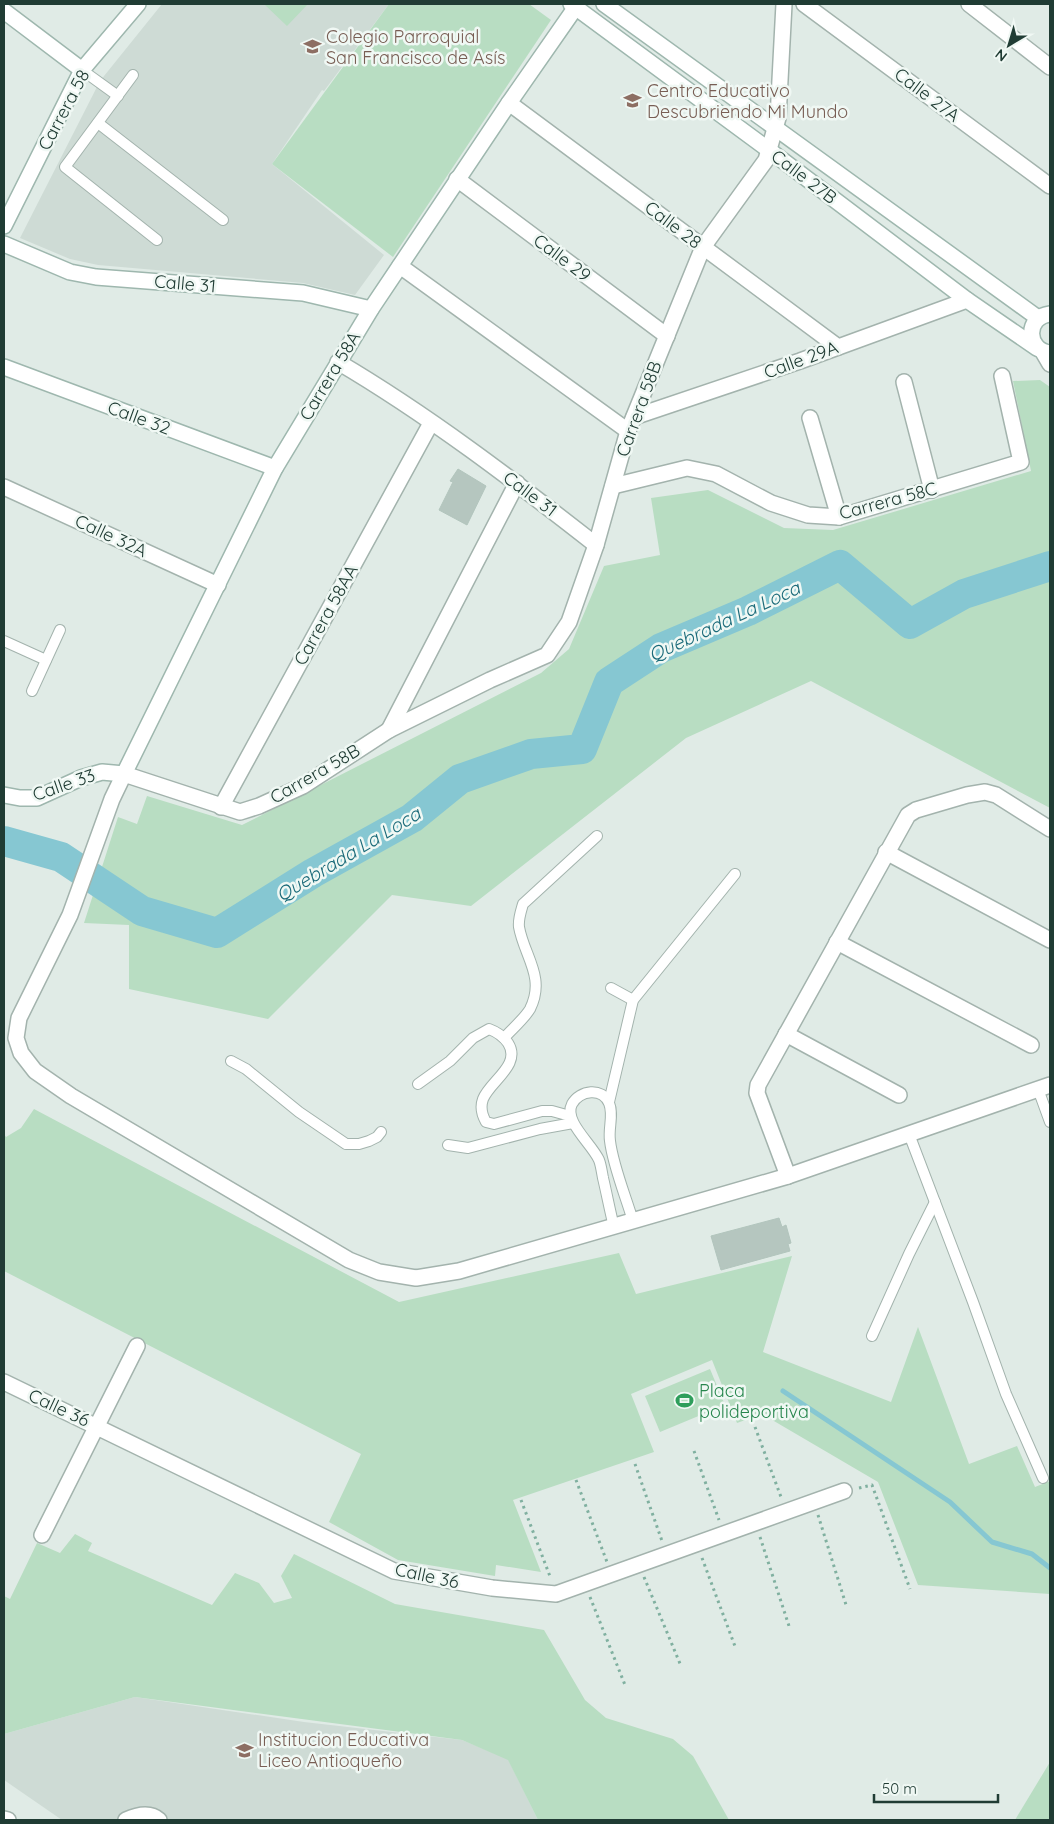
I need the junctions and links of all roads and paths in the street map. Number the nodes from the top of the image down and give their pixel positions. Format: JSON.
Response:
{"nodes":[{"id":1,"x":138,"y":4,"type":"edge"},
{"id":2,"x":604,"y":4,"type":"edge"},
{"id":3,"x":784,"y":4,"type":"edge"},
{"id":4,"x":804,"y":4,"type":"edge"},
{"id":5,"x":969,"y":4,"type":"edge"},
{"id":6,"x":575,"y":5,"type":"edge"},
{"id":7,"x":4,"y":11,"type":"edge"},
{"id":8,"x":1050,"y":67,"type":"edge"},
{"id":9,"x":82,"y":70,"type":"junction"},
{"id":10,"x":133,"y":75,"type":"dead end"},
{"id":11,"x":118,"y":96,"type":"junction"},
{"id":12,"x":509,"y":103,"type":"junction"},
{"id":13,"x":98,"y":123,"type":"junction"},
{"id":14,"x":775,"y":129,"type":"junction"},
{"id":15,"x":769,"y":150,"type":"junction"},
{"id":16,"x":457,"y":180,"type":"junction"},
{"id":17,"x":1050,"y":186,"type":"edge"},
{"id":18,"x":223,"y":220,"type":"dead end"},
{"id":19,"x":4,"y":226,"type":"edge"},
{"id":20,"x":157,"y":240,"type":"dead end"},
{"id":21,"x":4,"y":244,"type":"edge"},
{"id":22,"x":703,"y":247,"type":"junction"},
{"id":23,"x":400,"y":266,"type":"junction"},
{"id":24,"x":967,"y":300,"type":"junction"},
{"id":25,"x":371,"y":309,"type":"junction"},
{"id":26,"x":1044,"y":316,"type":"edge"},
{"id":27,"x":667,"y":336,"type":"junction"},
{"id":28,"x":838,"y":347,"type":"junction"},
{"id":29,"x":1045,"y":354,"type":"edge"},
{"id":30,"x":338,"y":362,"type":"junction"},
{"id":31,"x":4,"y":368,"type":"edge"},
{"id":32,"x":1002,"y":376,"type":"dead end"},
{"id":33,"x":904,"y":382,"type":"dead end"},
{"id":34,"x":634,"y":417,"type":"junction"},
{"id":35,"x":810,"y":418,"type":"dead end"},
{"id":36,"x":431,"y":422,"type":"junction"},
{"id":37,"x":628,"y":431,"type":"junction"},
{"id":38,"x":275,"y":468,"type":"junction"},
{"id":39,"x":516,"y":483,"type":"junction"},
{"id":40,"x":613,"y":486,"type":"junction"},
{"id":41,"x":4,"y":487,"type":"edge"},
{"id":42,"x":932,"y":490,"type":"junction"},
{"id":43,"x":840,"y":517,"type":"junction"},
{"id":44,"x":596,"y":545,"type":"junction"},
{"id":45,"x":218,"y":585,"type":"junction"},
{"id":46,"x":60,"y":630,"type":"dead end"},
{"id":47,"x":4,"y":641,"type":"edge"},
{"id":48,"x":46,"y":660,"type":"junction"},
{"id":49,"x":32,"y":691,"type":"dead end"},
{"id":50,"x":389,"y":730,"type":"junction"},
{"id":51,"x":124,"y":774,"type":"junction"},
{"id":52,"x":4,"y":795,"type":"edge"},
{"id":53,"x":221,"y":807,"type":"junction"},
{"id":54,"x":1050,"y":829,"type":"edge"},
{"id":55,"x":597,"y":836,"type":"dead end"},
{"id":56,"x":886,"y":852,"type":"junction"},
{"id":57,"x":735,"y":874,"type":"dead end"},
{"id":58,"x":1050,"y":940,"type":"edge"},
{"id":59,"x":837,"y":942,"type":"junction"},
{"id":60,"x":611,"y":988,"type":"dead end"},
{"id":61,"x":633,"y":1000,"type":"junction"},
{"id":62,"x":786,"y":1034,"type":"junction"},
{"id":63,"x":504,"y":1038,"type":"junction"},
{"id":64,"x":1031,"y":1045,"type":"dead end"},
{"id":65,"x":231,"y":1061,"type":"dead end"},
{"id":66,"x":418,"y":1084,"type":"dead end"},
{"id":67,"x":1044,"y":1087,"type":"edge"},
{"id":68,"x":899,"y":1095,"type":"dead end"},
{"id":69,"x":608,"y":1102,"type":"junction"},
{"id":70,"x":572,"y":1119,"type":"junction"},
{"id":71,"x":1050,"y":1122,"type":"edge"},
{"id":72,"x":381,"y":1132,"type":"dead end"},
{"id":73,"x":909,"y":1134,"type":"junction"},
{"id":74,"x":448,"y":1145,"type":"dead end"},
{"id":75,"x":788,"y":1176,"type":"junction"},
{"id":76,"x":936,"y":1202,"type":"junction"},
{"id":77,"x":633,"y":1221,"type":"junction"},
{"id":78,"x":614,"y":1227,"type":"junction"},
{"id":79,"x":872,"y":1336,"type":"dead end"},
{"id":80,"x":137,"y":1346,"type":"dead end"},
{"id":81,"x":4,"y":1382,"type":"edge"},
{"id":82,"x":97,"y":1426,"type":"junction"},
{"id":83,"x":756,"y":1428,"type":"dead end"},
{"id":84,"x":694,"y":1450,"type":"dead end"},
{"id":85,"x":634,"y":1464,"type":"dead end"},
{"id":86,"x":1043,"y":1478,"type":"dead end"},
{"id":87,"x":576,"y":1480,"type":"dead end"},
{"id":88,"x":844,"y":1491,"type":"joint"},
{"id":89,"x":521,"y":1500,"type":"dead end"},
{"id":90,"x":814,"y":1502,"type":"junction"},
{"id":91,"x":786,"y":1512,"type":"junction"},
{"id":92,"x":756,"y":1523,"type":"junction"},
{"id":93,"x":725,"y":1534,"type":"junction"},
{"id":94,"x":42,"y":1535,"type":"dead end"},
{"id":95,"x":697,"y":1544,"type":"junction"},
{"id":96,"x":667,"y":1555,"type":"junction"},
{"id":97,"x":639,"y":1565,"type":"junction"},
{"id":98,"x":612,"y":1575,"type":"junction"},
{"id":99,"x":585,"y":1584,"type":"junction"},
{"id":100,"x":910,"y":1589,"type":"dead end"},
{"id":101,"x":556,"y":1594,"type":"junction"},
{"id":102,"x":846,"y":1608,"type":"dead end"},
{"id":103,"x":789,"y":1626,"type":"dead end"},
{"id":104,"x":736,"y":1649,"type":"dead end"},
{"id":105,"x":681,"y":1666,"type":"dead end"},
{"id":106,"x":625,"y":1685,"type":"dead end"},
{"id":107,"x":4,"y":1819,"type":"edge"},
{"id":108,"x":8,"y":1820,"type":"edge"},
{"id":109,"x":126,"y":1820,"type":"edge"},
{"id":110,"x":159,"y":1820,"type":"edge"}],
"edges":[{"from":1,"to":9,"type":"street","name":"Carrera 58"},
{"from":2,"to":14,"type":"street","name":"Calle 27B"},
{"from":3,"to":14,"type":"street","name":"Carrera 58B"},
{"from":4,"to":17,"type":"street","name":"Calle 27A"},
{"from":5,"to":8,"type":"street"},
{"from":6,"to":12,"type":"street","name":"Carrera 58A"},
{"from":6,"to":15,"type":"street","name":"Calle 27B"},
{"from":7,"to":9,"type":"street"},
{"from":9,"to":11,"type":"lane"},
{"from":9,"to":19,"type":"street","name":"Carrera 58"},
{"from":10,"to":11,"type":"lane"},
{"from":11,"to":13,"type":"lane"},
{"from":12,"to":16,"type":"street","name":"Carrera 58A"},
{"from":12,"to":22,"type":"street","name":"Calle 28"},
{"from":13,"to":18,"type":"lane"},
{"from":13,"to":20,"type":"lane"},
{"from":14,"to":15,"type":"street","name":"Carrera 58B"},
{"from":14,"to":26,"type":"street","name":"Calle 27B"},
{"from":15,"to":22,"type":"street","name":"Carrera 58B"},
{"from":15,"to":24,"type":"street","name":"Calle 27B"},
{"from":16,"to":23,"type":"street","name":"Carrera 58A"},
{"from":16,"to":27,"type":"street","name":"Calle 29"},
{"from":21,"to":25,"type":"street","name":"Calle 31"},
{"from":22,"to":27,"type":"street","name":"Carrera 58B"},
{"from":22,"to":28,"type":"street","name":"Calle 28"},
{"from":23,"to":25,"type":"street","name":"Carrera 58A"},
{"from":23,"to":37,"type":"street"},
{"from":24,"to":28,"type":"street","name":"Calle 29A"},
{"from":24,"to":29,"type":"street","name":"Calle 27B"},
{"from":25,"to":30,"type":"street","name":"Carrera 58A"},
{"from":26,"to":29,"type":"street"},
{"from":27,"to":34,"type":"street","name":"Carrera 58B"},
{"from":28,"to":34,"type":"street","name":"Calle 29A"},
{"from":30,"to":36,"type":"street","name":"Calle 31"},
{"from":30,"to":38,"type":"street","name":"Carrera 58A"},
{"from":31,"to":38,"type":"street","name":"Calle 32"},
{"from":32,"to":42,"type":"street","name":"Carrera 58C"},
{"from":33,"to":42,"type":"street"},
{"from":34,"to":37,"type":"street","name":"Carrera 58B"},
{"from":35,"to":43,"type":"street"},
{"from":36,"to":39,"type":"street","name":"Calle 31"},
{"from":36,"to":53,"type":"street","name":"Carrera 58AA"},
{"from":37,"to":40,"type":"street","name":"Carrera 58B"},
{"from":38,"to":45,"type":"street","name":"Carrera 58A"},
{"from":39,"to":44,"type":"street","name":"Calle 31"},
{"from":39,"to":50,"type":"street","name":"Carrera 58B"},
{"from":40,"to":43,"type":"street","name":"Carrera 58C"},
{"from":40,"to":44,"type":"street","name":"Carrera 58B"},
{"from":41,"to":45,"type":"street","name":"Calle 32A"},
{"from":42,"to":43,"type":"street","name":"Carrera 58C"},
{"from":44,"to":50,"type":"street","name":"Carrera 58B"},
{"from":45,"to":51,"type":"street","name":"Carrera 58A"},
{"from":46,"to":48,"type":"lane"},
{"from":47,"to":48,"type":"lane"},
{"from":48,"to":49,"type":"lane"},
{"from":50,"to":53,"type":"street","name":"Carrera 58B"},
{"from":51,"to":52,"type":"street","name":"Calle 33"},
{"from":51,"to":53,"type":"street","name":"Carrera 58B"},
{"from":51,"to":78,"type":"street","name":"Carrera 58A"},
{"from":54,"to":56,"type":"street"},
{"from":55,"to":63,"type":"lane"},
{"from":56,"to":58,"type":"street"},
{"from":56,"to":59,"type":"street"},
{"from":57,"to":61,"type":"lane"},
{"from":59,"to":62,"type":"street"},
{"from":59,"to":64,"type":"street"},
{"from":60,"to":61,"type":"lane"},
{"from":61,"to":69,"type":"lane"},
{"from":62,"to":68,"type":"street"},
{"from":62,"to":75,"type":"street"},
{"from":63,"to":66,"type":"lane"},
{"from":63,"to":70,"type":"lane"},
{"from":65,"to":72,"type":"lane"},
{"from":67,"to":71,"type":"lane"},
{"from":67,"to":73,"type":"street","name":"Carrera 58A"},
{"from":69,"to":70,"type":"lane"},
{"from":69,"to":77,"type":"lane"},
{"from":70,"to":74,"type":"lane"},
{"from":70,"to":78,"type":"lane"},
{"from":73,"to":75,"type":"street","name":"Carrera 58A"},
{"from":73,"to":76,"type":"lane"},
{"from":75,"to":77,"type":"street","name":"Carrera 58A"},
{"from":76,"to":79,"type":"lane"},
{"from":76,"to":86,"type":"lane"},
{"from":77,"to":78,"type":"street","name":"Carrera 58A"},
{"from":80,"to":82,"type":"street"},
{"from":81,"to":82,"type":"street","name":"Calle 36"},
{"from":82,"to":94,"type":"street"},
{"from":82,"to":101,"type":"street","name":"Calle 36"},
{"from":83,"to":91,"type":"path"},
{"from":84,"to":93,"type":"path"},
{"from":85,"to":96,"type":"path"},
{"from":87,"to":98,"type":"path"},
{"from":88,"to":90,"type":"street","name":"Calle 36"},
{"from":88,"to":100,"type":"path"},
{"from":89,"to":101,"type":"path"},
{"from":90,"to":91,"type":"street","name":"Calle 36"},
{"from":90,"to":102,"type":"path"},
{"from":91,"to":92,"type":"street","name":"Calle 36"},
{"from":92,"to":93,"type":"street","name":"Calle 36"},
{"from":92,"to":103,"type":"path"},
{"from":93,"to":95,"type":"street","name":"Calle 36"},
{"from":95,"to":96,"type":"street","name":"Calle 36"},
{"from":95,"to":104,"type":"path"},
{"from":96,"to":97,"type":"street","name":"Calle 36"},
{"from":97,"to":98,"type":"street","name":"Calle 36"},
{"from":97,"to":105,"type":"path"},
{"from":98,"to":99,"type":"street","name":"Calle 36"},
{"from":99,"to":101,"type":"street","name":"Calle 36"},
{"from":99,"to":106,"type":"path"},
{"from":107,"to":108,"type":"street"},
{"from":109,"to":110,"type":"street"}]}
